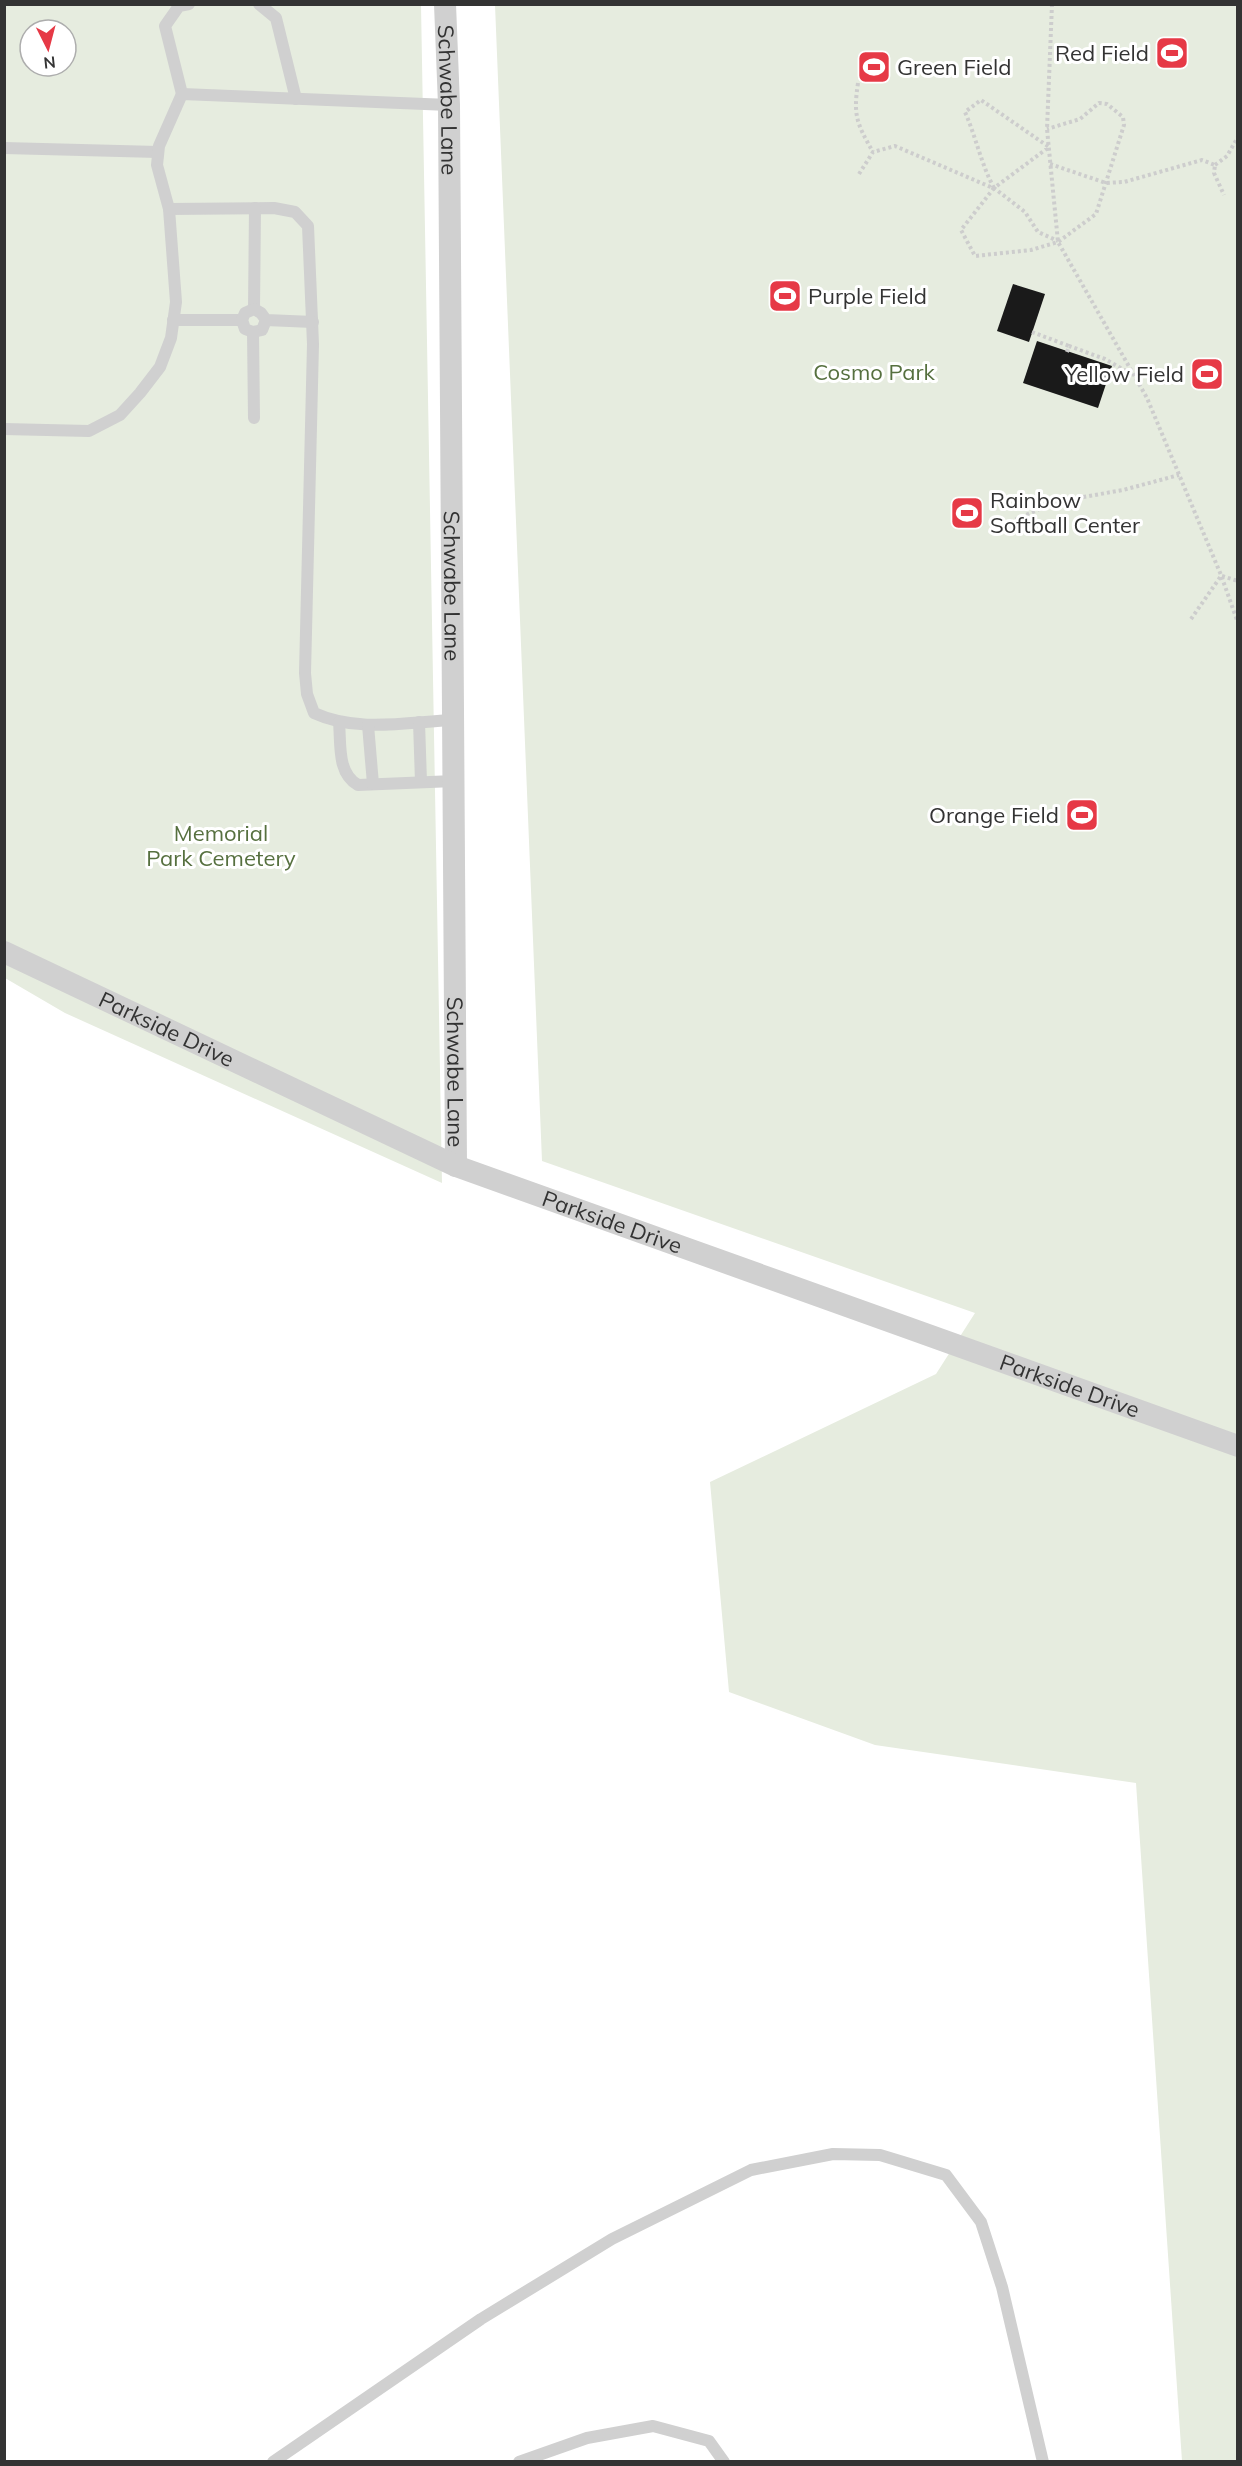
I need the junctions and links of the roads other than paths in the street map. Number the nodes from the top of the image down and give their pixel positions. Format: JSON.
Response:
{"nodes":[{"id":1,"x":189,"y":4,"type":"edge"},
{"id":2,"x":259,"y":4,"type":"edge"},
{"id":3,"x":445,"y":4,"type":"edge"},
{"id":4,"x":182,"y":94,"type":"junction"},
{"id":5,"x":296,"y":99,"type":"junction"},
{"id":6,"x":449,"y":105,"type":"junction"},
{"id":7,"x":4,"y":148,"type":"edge"},
{"id":8,"x":158,"y":152,"type":"junction"},
{"id":9,"x":255,"y":208,"type":"junction"},
{"id":10,"x":169,"y":209,"type":"junction"},
{"id":11,"x":254,"y":309,"type":"junction"},
{"id":12,"x":173,"y":320,"type":"junction"},
{"id":13,"x":266,"y":320,"type":"junction"},
{"id":14,"x":242,"y":321,"type":"junction"},
{"id":15,"x":313,"y":322,"type":"junction"},
{"id":16,"x":253,"y":332,"type":"junction"},
{"id":17,"x":254,"y":418,"type":"dead end"},
{"id":18,"x":4,"y":429,"type":"edge"},
{"id":19,"x":453,"y":720,"type":"junction"},
{"id":20,"x":339,"y":722,"type":"junction"},
{"id":21,"x":419,"y":722,"type":"junction"},
{"id":22,"x":368,"y":724,"type":"junction"},
{"id":23,"x":454,"y":781,"type":"junction"},
{"id":24,"x":421,"y":782,"type":"junction"},
{"id":25,"x":373,"y":784,"type":"junction"},
{"id":26,"x":4,"y":952,"type":"edge"},
{"id":27,"x":456,"y":1166,"type":"junction"},
{"id":28,"x":1238,"y":1446,"type":"edge"},
{"id":29,"x":273,"y":2462,"type":"edge"},
{"id":30,"x":519,"y":2462,"type":"edge"},
{"id":31,"x":724,"y":2462,"type":"edge"},
{"id":32,"x":1043,"y":2462,"type":"edge"}],
"edges":[{"from":1,"to":4,"type":"lane"},
{"from":2,"to":5,"type":"lane"},
{"from":3,"to":6,"type":"street","name":"Schwabe Lane"},
{"from":4,"to":5,"type":"lane"},
{"from":4,"to":8,"type":"lane"},
{"from":5,"to":6,"type":"lane"},
{"from":6,"to":19,"type":"street","name":"Schwabe Lane"},
{"from":7,"to":8,"type":"lane"},
{"from":8,"to":10,"type":"lane"},
{"from":9,"to":10,"type":"lane"},
{"from":9,"to":11,"type":"lane"},
{"from":9,"to":15,"type":"lane"},
{"from":10,"to":12,"type":"lane"},
{"from":11,"to":13,"type":"lane"},
{"from":11,"to":14,"type":"lane"},
{"from":12,"to":14,"type":"lane"},
{"from":12,"to":18,"type":"lane"},
{"from":13,"to":15,"type":"lane"},
{"from":13,"to":16,"type":"lane"},
{"from":14,"to":16,"type":"lane"},
{"from":15,"to":20,"type":"lane"},
{"from":16,"to":17,"type":"lane"},
{"from":19,"to":21,"type":"lane"},
{"from":19,"to":23,"type":"street","name":"Schwabe Lane"},
{"from":20,"to":22,"type":"lane"},
{"from":20,"to":25,"type":"lane"},
{"from":21,"to":22,"type":"lane"},
{"from":21,"to":24,"type":"lane"},
{"from":22,"to":25,"type":"lane"},
{"from":23,"to":24,"type":"lane"},
{"from":23,"to":27,"type":"street","name":"Schwabe Lane"},
{"from":24,"to":25,"type":"lane"},
{"from":26,"to":27,"type":"street","name":"Parkside Drive"},
{"from":27,"to":28,"type":"street","name":"Parkside Drive"},
{"from":29,"to":32,"type":"lane"},
{"from":30,"to":31,"type":"lane"}]}
